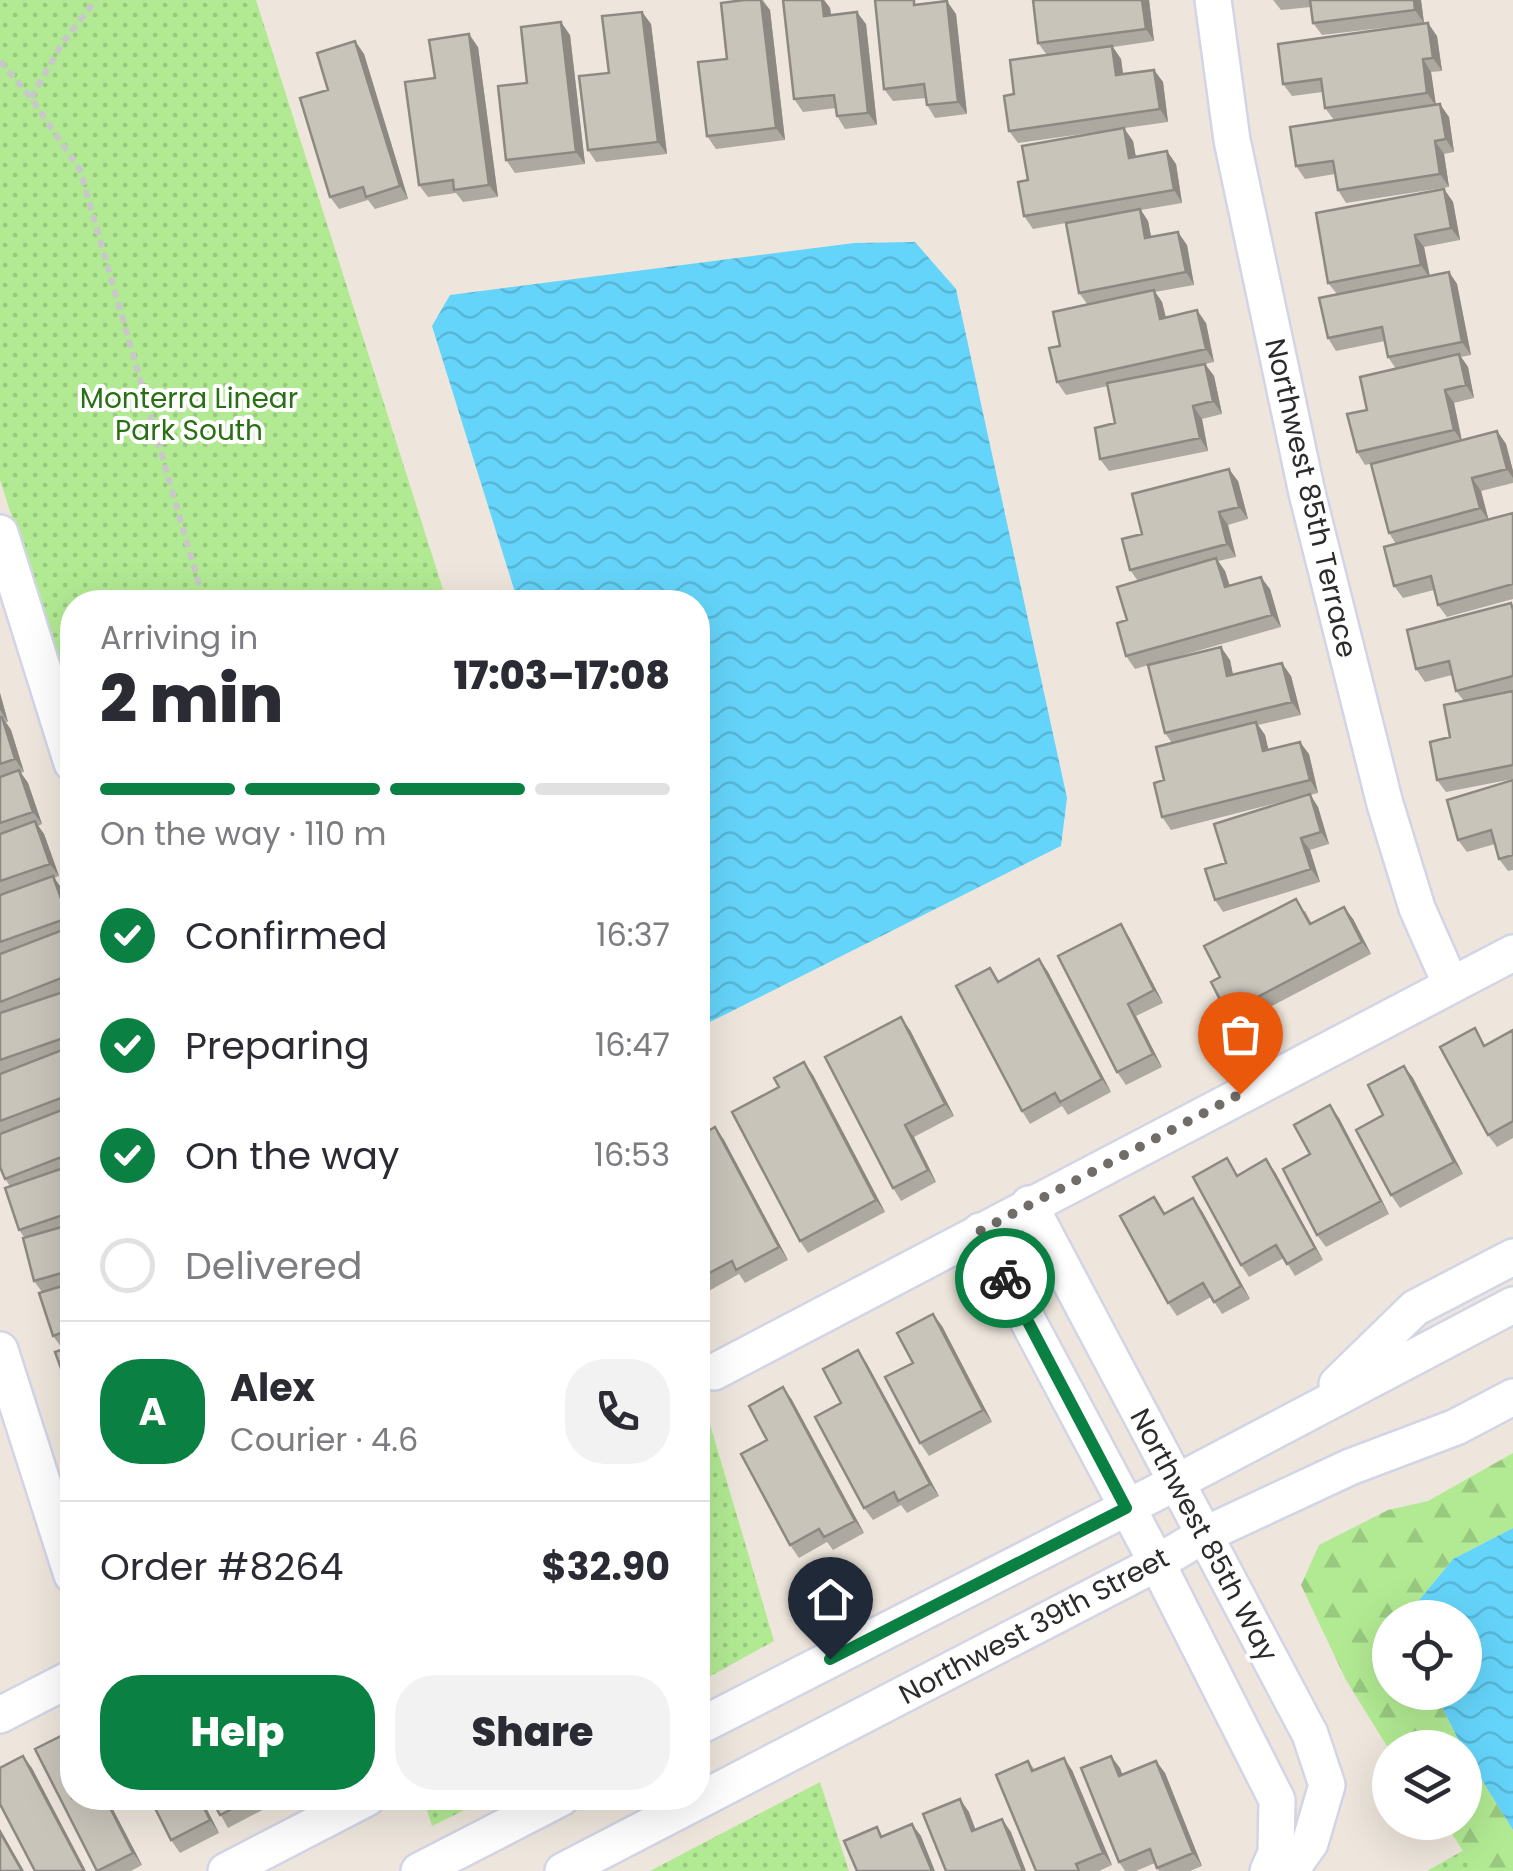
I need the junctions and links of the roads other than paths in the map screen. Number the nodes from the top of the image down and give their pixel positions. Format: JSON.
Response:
{"nodes":[{"id":1,"x":1214,"y":0,"type":"edge"},
{"id":2,"x":0,"y":534,"type":"edge"},
{"id":3,"x":60,"y":726,"type":"edge"},
{"id":4,"x":1513,"y":952,"type":"edge"},
{"id":5,"x":1451,"y":985,"type":"junction"},
{"id":6,"x":1030,"y":1204,"type":"junction"},
{"id":7,"x":980,"y":1231,"type":"junction"},
{"id":8,"x":1513,"y":1258,"type":"edge"},
{"id":9,"x":1513,"y":1305,"type":"edge"},
{"id":10,"x":0,"y":1350,"type":"edge"},
{"id":11,"x":714,"y":1372,"type":"dead end"},
{"id":12,"x":1513,"y":1397,"type":"edge"},
{"id":13,"x":1307,"y":1412,"type":"junction"},
{"id":14,"x":1177,"y":1482,"type":"junction"},
{"id":15,"x":1126,"y":1508,"type":"junction"},
{"id":16,"x":1202,"y":1536,"type":"junction"},
{"id":17,"x":60,"y":1538,"type":"edge"},
{"id":18,"x":1157,"y":1563,"type":"junction"},
{"id":19,"x":60,"y":1684,"type":"edge"},
{"id":20,"x":0,"y":1715,"type":"edge"},
{"id":21,"x":710,"y":1721,"type":"edge"},
{"id":22,"x":710,"y":1795,"type":"edge"},
{"id":23,"x":343,"y":1810,"type":"edge"},
{"id":24,"x":538,"y":1810,"type":"edge"},
{"id":25,"x":681,"y":1810,"type":"edge"},
{"id":26,"x":226,"y":1871,"type":"edge"},
{"id":27,"x":419,"y":1871,"type":"edge"},
{"id":28,"x":563,"y":1871,"type":"edge"},
{"id":29,"x":1268,"y":1871,"type":"edge"},
{"id":30,"x":1290,"y":1871,"type":"edge"}],
"edges":[{"from":1,"to":5,"type":"street","name":"Northwest 85th Terrace"},
{"from":2,"to":3,"type":"street"},
{"from":4,"to":5,"type":"street"},
{"from":5,"to":6,"type":"street"},
{"from":6,"to":7,"type":"street"},
{"from":6,"to":14,"type":"street","name":"Northwest 85th Way"},
{"from":7,"to":11,"type":"street"},
{"from":7,"to":15,"type":"street","name":"Northwest 85th Way"},
{"from":8,"to":13,"type":"street"},
{"from":9,"to":13,"type":"street"},
{"from":10,"to":17,"type":"street"},
{"from":12,"to":16,"type":"street","name":"Northwest 39th Street"},
{"from":13,"to":14,"type":"street"},
{"from":14,"to":15,"type":"street"},
{"from":14,"to":16,"type":"street","name":"Northwest 85th Way"},
{"from":15,"to":18,"type":"street","name":"Northwest 85th Way"},
{"from":15,"to":21,"type":"street"},
{"from":16,"to":18,"type":"street","name":"Northwest 39th Street"},
{"from":16,"to":30,"type":"street","name":"Northwest 85th Way"},
{"from":18,"to":22,"type":"street","name":"Northwest 39th Street"},
{"from":18,"to":29,"type":"street","name":"Northwest 85th Way"},
{"from":19,"to":20,"type":"street"},
{"from":23,"to":26,"type":"street"},
{"from":24,"to":27,"type":"street"},
{"from":25,"to":28,"type":"street","name":"Northwest 39th Street"}]}
